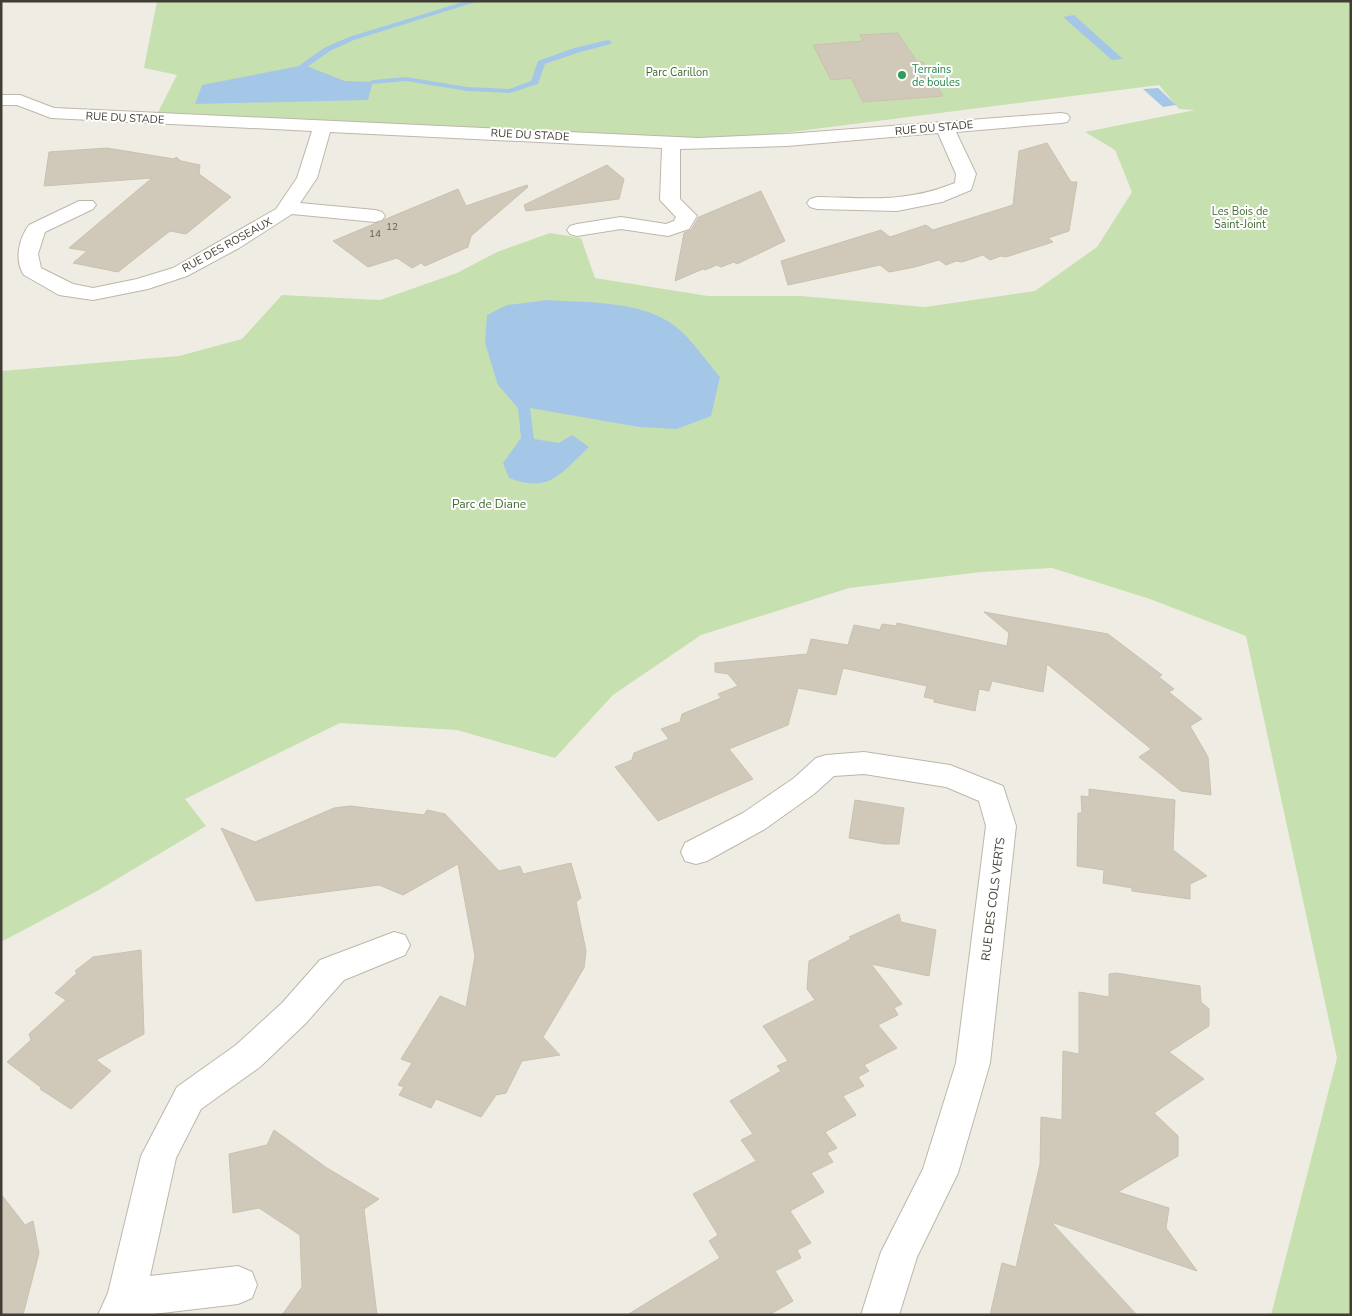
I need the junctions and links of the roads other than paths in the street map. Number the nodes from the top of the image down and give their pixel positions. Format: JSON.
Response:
{"nodes":[{"id":1,"x":1,"y":100,"type":"edge"},
{"id":2,"x":1061,"y":118,"type":"dead end"},
{"id":3,"x":323,"y":125,"type":"junction"},
{"id":4,"x":944,"y":127,"type":"junction"},
{"id":5,"x":671,"y":142,"type":"junction"},
{"id":6,"x":817,"y":203,"type":"dead end"},
{"id":7,"x":86,"y":205,"type":"dead end"},
{"id":8,"x":656,"y":205,"type":"junction"},
{"id":9,"x":286,"y":208,"type":"junction"},
{"id":10,"x":375,"y":216,"type":"dead end"},
{"id":11,"x":621,"y":224,"type":"junction"},
{"id":12,"x":577,"y":230,"type":"dead end"},
{"id":13,"x":696,"y":852,"type":"dead end"},
{"id":14,"x":394,"y":945,"type":"dead end"},
{"id":15,"x":238,"y":1285,"type":"dead end"},
{"id":16,"x":122,"y":1306,"type":"edge"},
{"id":17,"x":880,"y":1315,"type":"edge"}],
"edges":[{"from":1,"to":3,"type":"street","name":"RUE DU STADE"},
{"from":2,"to":4,"type":"street","name":"RUE DU STADE"},
{"from":3,"to":5,"type":"street","name":"RUE DU STADE"},
{"from":3,"to":9,"type":"street","name":"RUE DES ROSEAUX"},
{"from":4,"to":5,"type":"street","name":"RUE DU STADE"},
{"from":4,"to":6,"type":"street"},
{"from":5,"to":8,"type":"street"},
{"from":7,"to":9,"type":"street","name":"RUE DES ROSEAUX"},
{"from":8,"to":11,"type":"street"},
{"from":8,"to":11,"type":"street"},
{"from":9,"to":10,"type":"street"},
{"from":11,"to":12,"type":"street"},
{"from":13,"to":17,"type":"street","name":"RUE DES COLS VERTS"},
{"from":14,"to":16,"type":"street"},
{"from":15,"to":16,"type":"street"}]}
